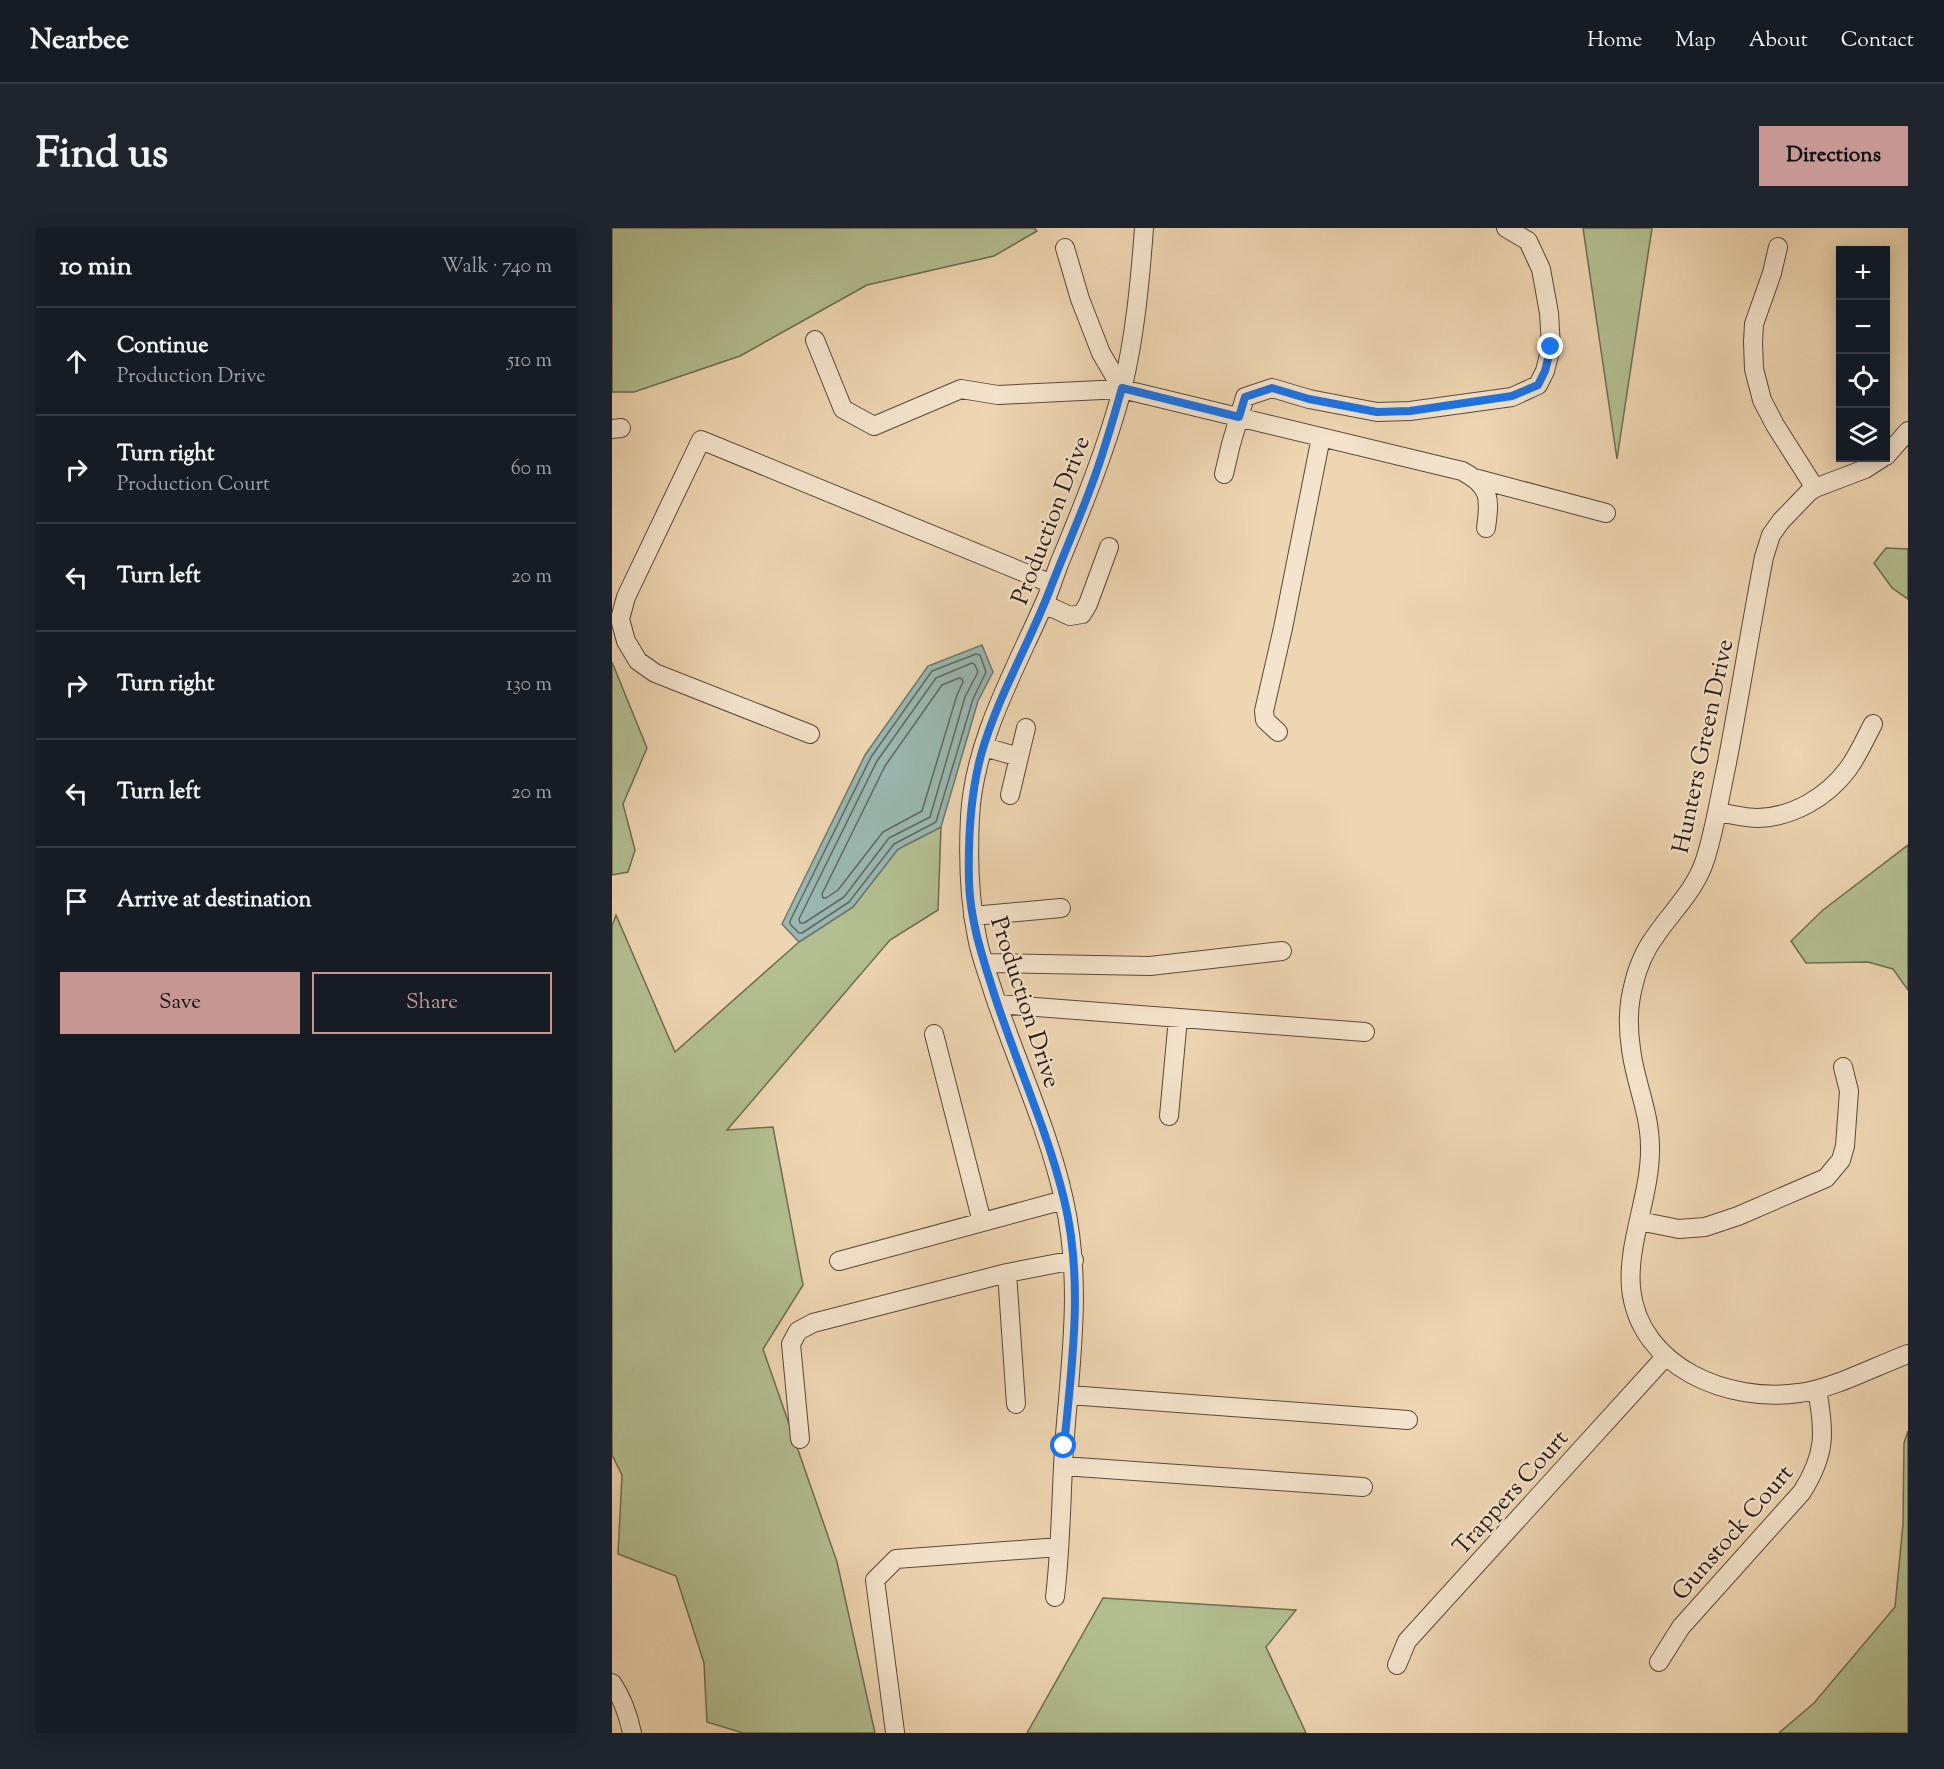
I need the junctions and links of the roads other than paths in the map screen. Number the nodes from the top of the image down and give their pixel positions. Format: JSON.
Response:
{"nodes":[{"id":1,"x":1144,"y":228,"type":"edge"},
{"id":2,"x":1506,"y":228,"type":"edge"},
{"id":3,"x":1778,"y":247,"type":"dead end"},
{"id":4,"x":1065,"y":248,"type":"dead end"},
{"id":5,"x":816,"y":340,"type":"dead end"},
{"id":6,"x":1122,"y":388,"type":"junction"},
{"id":7,"x":1239,"y":417,"type":"junction"},
{"id":8,"x":1908,"y":431,"type":"edge"},
{"id":9,"x":1321,"y":437,"type":"junction"},
{"id":10,"x":1890,"y":450,"type":"edge"},
{"id":11,"x":1876,"y":462,"type":"edge"},
{"id":12,"x":1224,"y":474,"type":"dead end"},
{"id":13,"x":1478,"y":479,"type":"junction"},
{"id":14,"x":1815,"y":488,"type":"junction"},
{"id":15,"x":1606,"y":513,"type":"dead end"},
{"id":16,"x":1486,"y":528,"type":"dead end"},
{"id":17,"x":1109,"y":547,"type":"dead end"},
{"id":18,"x":1052,"y":584,"type":"junction"},
{"id":19,"x":1044,"y":603,"type":"junction"},
{"id":20,"x":1873,"y":724,"type":"dead end"},
{"id":21,"x":1026,"y":728,"type":"dead end"},
{"id":22,"x":1278,"y":732,"type":"dead end"},
{"id":23,"x":810,"y":734,"type":"dead end"},
{"id":24,"x":984,"y":747,"type":"junction"},
{"id":25,"x":1018,"y":757,"type":"junction"},
{"id":26,"x":1010,"y":795,"type":"dead end"},
{"id":27,"x":1717,"y":812,"type":"junction"},
{"id":28,"x":1061,"y":908,"type":"dead end"},
{"id":29,"x":973,"y":916,"type":"junction"},
{"id":30,"x":1282,"y":951,"type":"dead end"},
{"id":31,"x":984,"y":963,"type":"junction"},
{"id":32,"x":997,"y":1004,"type":"junction"},
{"id":33,"x":1178,"y":1018,"type":"junction"},
{"id":34,"x":1365,"y":1032,"type":"dead end"},
{"id":35,"x":934,"y":1034,"type":"dead end"},
{"id":36,"x":1843,"y":1067,"type":"dead end"},
{"id":37,"x":1169,"y":1116,"type":"dead end"},
{"id":38,"x":1064,"y":1200,"type":"junction"},
{"id":39,"x":1639,"y":1221,"type":"junction"},
{"id":40,"x":982,"y":1222,"type":"junction"},
{"id":41,"x":1074,"y":1260,"type":"junction"},
{"id":42,"x":838,"y":1261,"type":"dead end"},
{"id":43,"x":1006,"y":1273,"type":"junction"},
{"id":44,"x":1908,"y":1354,"type":"edge"},
{"id":45,"x":1666,"y":1356,"type":"junction"},
{"id":46,"x":1817,"y":1390,"type":"junction"},
{"id":47,"x":1069,"y":1395,"type":"junction"},
{"id":48,"x":1016,"y":1404,"type":"dead end"},
{"id":49,"x":1408,"y":1420,"type":"dead end"},
{"id":50,"x":800,"y":1439,"type":"dead end"},
{"id":51,"x":1063,"y":1466,"type":"junction"},
{"id":52,"x":1363,"y":1487,"type":"dead end"},
{"id":53,"x":1059,"y":1547,"type":"junction"},
{"id":54,"x":1055,"y":1597,"type":"dead end"},
{"id":55,"x":1659,"y":1662,"type":"dead end"},
{"id":56,"x":1397,"y":1665,"type":"dead end"},
{"id":57,"x":612,"y":1683,"type":"edge"},
{"id":58,"x":895,"y":1732,"type":"edge"},
{"id":59,"x":632,"y":1733,"type":"edge"}],
"edges":[{"from":1,"to":6,"type":"street","name":"Production Drive"},
{"from":2,"to":7,"type":"street"},
{"from":3,"to":14,"type":"street"},
{"from":4,"to":6,"type":"street"},
{"from":5,"to":6,"type":"street"},
{"from":6,"to":7,"type":"street"},
{"from":6,"to":18,"type":"street","name":"Production Drive"},
{"from":7,"to":9,"type":"street"},
{"from":7,"to":12,"type":"street"},
{"from":8,"to":10,"type":"street","name":"Hunters Green Drive"},
{"from":9,"to":13,"type":"street"},
{"from":9,"to":22,"type":"street"},
{"from":11,"to":14,"type":"street","name":"Hunters Green Drive"},
{"from":13,"to":15,"type":"street"},
{"from":13,"to":16,"type":"street"},
{"from":14,"to":27,"type":"street","name":"Hunters Green Drive"},
{"from":17,"to":19,"type":"street"},
{"from":18,"to":19,"type":"street","name":"Production Drive"},
{"from":18,"to":23,"type":"street"},
{"from":19,"to":24,"type":"street","name":"Production Drive"},
{"from":20,"to":27,"type":"street"},
{"from":21,"to":25,"type":"street"},
{"from":24,"to":25,"type":"street"},
{"from":24,"to":29,"type":"street","name":"Production Drive"},
{"from":25,"to":26,"type":"street"},
{"from":27,"to":39,"type":"street","name":"Hunters Green Drive"},
{"from":28,"to":29,"type":"street"},
{"from":29,"to":31,"type":"street","name":"Production Drive"},
{"from":30,"to":31,"type":"street"},
{"from":31,"to":32,"type":"street","name":"Production Drive"},
{"from":32,"to":33,"type":"street"},
{"from":32,"to":38,"type":"street","name":"Production Drive"},
{"from":33,"to":34,"type":"street"},
{"from":33,"to":37,"type":"street"},
{"from":35,"to":40,"type":"street"},
{"from":36,"to":39,"type":"street"},
{"from":38,"to":40,"type":"street"},
{"from":38,"to":41,"type":"street","name":"Production Drive"},
{"from":39,"to":45,"type":"street","name":"Hunters Green Drive"},
{"from":40,"to":42,"type":"street"},
{"from":41,"to":43,"type":"street"},
{"from":41,"to":47,"type":"street","name":"Production Drive"},
{"from":43,"to":48,"type":"street"},
{"from":43,"to":50,"type":"street"},
{"from":44,"to":46,"type":"street","name":"Hunters Green Drive"},
{"from":45,"to":46,"type":"street","name":"Hunters Green Drive"},
{"from":45,"to":56,"type":"street","name":"Trappers Court"},
{"from":46,"to":55,"type":"street","name":"Gunstock Court"},
{"from":47,"to":49,"type":"street"},
{"from":47,"to":51,"type":"street","name":"Production Drive"},
{"from":51,"to":52,"type":"street"},
{"from":51,"to":53,"type":"street","name":"Production Drive"},
{"from":53,"to":54,"type":"street","name":"Production Drive"},
{"from":53,"to":58,"type":"street"},
{"from":57,"to":59,"type":"street"}]}
